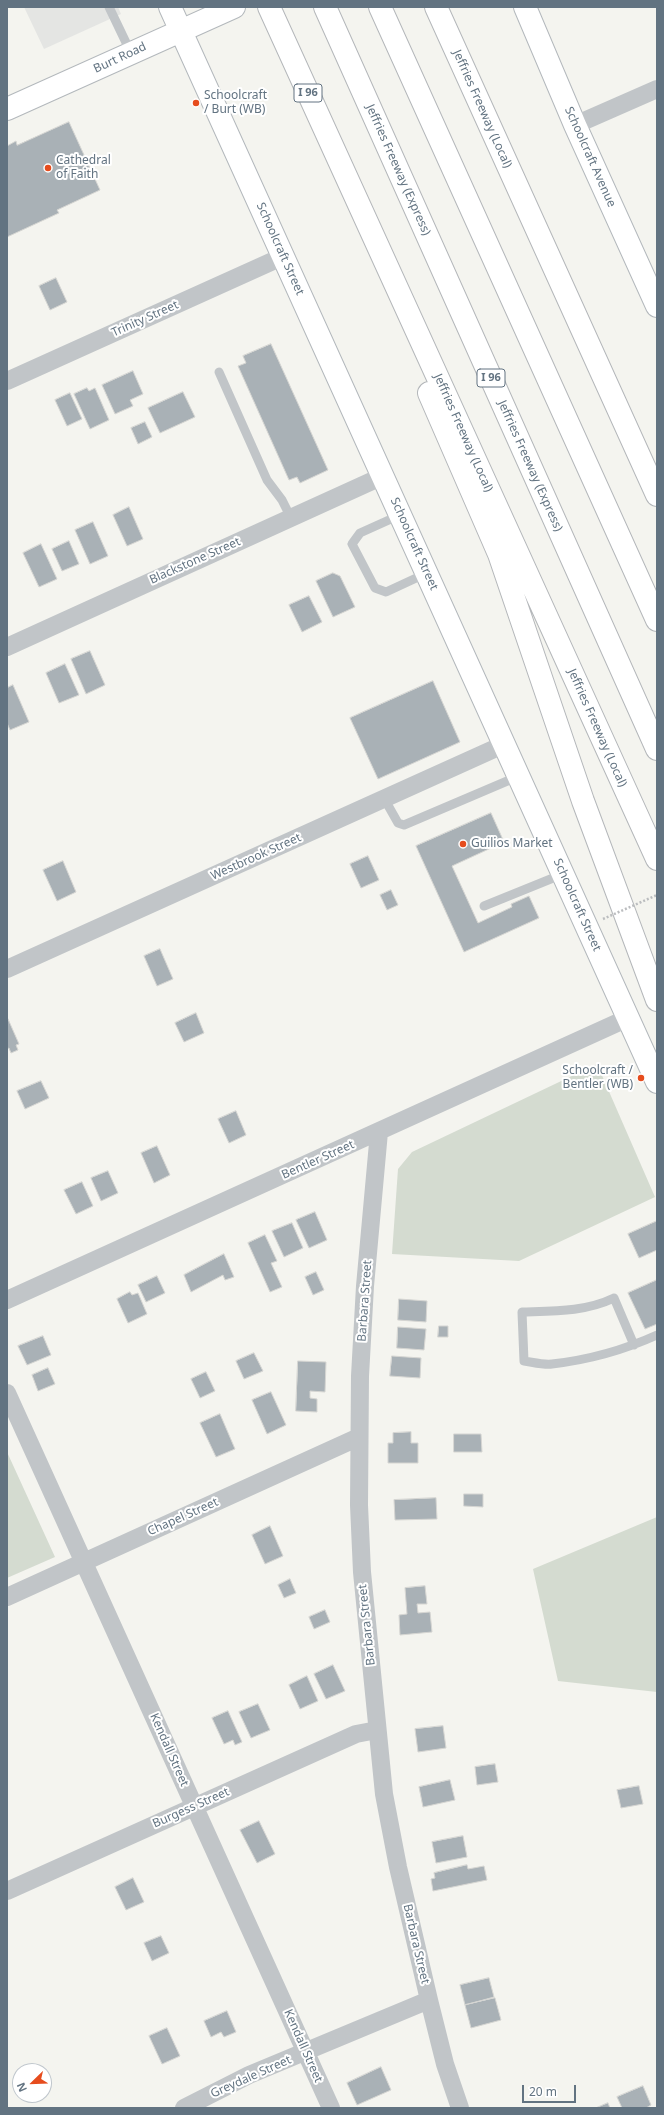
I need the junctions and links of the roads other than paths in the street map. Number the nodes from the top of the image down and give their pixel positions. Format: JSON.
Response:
{"nodes":[{"id":1,"x":109,"y":7,"type":"edge"},
{"id":2,"x":170,"y":7,"type":"edge"},
{"id":3,"x":269,"y":7,"type":"edge"},
{"id":4,"x":325,"y":7,"type":"edge"},
{"id":5,"x":380,"y":7,"type":"edge"},
{"id":6,"x":436,"y":7,"type":"edge"},
{"id":7,"x":526,"y":7,"type":"edge"},
{"id":8,"x":233,"y":8,"type":"edge"},
{"id":9,"x":181,"y":30,"type":"junction"},
{"id":10,"x":130,"y":53,"type":"junction"},
{"id":11,"x":657,"y":88,"type":"edge"},
{"id":12,"x":7,"y":109,"type":"edge"},
{"id":13,"x":575,"y":125,"type":"junction"},
{"id":14,"x":348,"y":179,"type":"junction"},
{"id":15,"x":284,"y":256,"type":"junction"},
{"id":16,"x":657,"y":306,"type":"edge"},
{"id":17,"x":219,"y":372,"type":"dead end"},
{"id":18,"x":7,"y":381,"type":"edge"},
{"id":19,"x":640,"y":458,"type":"junction"},
{"id":20,"x":383,"y":476,"type":"junction"},
{"id":21,"x":657,"y":488,"type":"edge"},
{"id":22,"x":657,"y":495,"type":"edge"},
{"id":23,"x":400,"y":514,"type":"junction"},
{"id":24,"x":291,"y":518,"type":"junction"},
{"id":25,"x":427,"y":573,"type":"junction"},
{"id":26,"x":657,"y":620,"type":"edge"},
{"id":27,"x":7,"y":646,"type":"edge"},
{"id":28,"x":505,"y":744,"type":"junction"},
{"id":29,"x":657,"y":749,"type":"edge"},
{"id":30,"x":519,"y":776,"type":"junction"},
{"id":31,"x":384,"y":800,"type":"junction"},
{"id":32,"x":657,"y":859,"type":"edge"},
{"id":33,"x":563,"y":874,"type":"junction"},
{"id":34,"x":484,"y":906,"type":"dead end"},
{"id":35,"x":7,"y":969,"type":"edge"},
{"id":36,"x":657,"y":1000,"type":"edge"},
{"id":37,"x":628,"y":1018,"type":"junction"},
{"id":38,"x":657,"y":1082,"type":"edge"},
{"id":39,"x":379,"y":1132,"type":"junction"},
{"id":40,"x":7,"y":1300,"type":"edge"},
{"id":41,"x":657,"y":1335,"type":"edge"},
{"id":42,"x":634,"y":1345,"type":"junction"},
{"id":43,"x":7,"y":1393,"type":"edge"},
{"id":44,"x":360,"y":1437,"type":"junction"},
{"id":45,"x":84,"y":1562,"type":"junction"},
{"id":46,"x":7,"y":1597,"type":"edge"},
{"id":47,"x":377,"y":1730,"type":"junction"},
{"id":48,"x":195,"y":1807,"type":"junction"},
{"id":49,"x":7,"y":1891,"type":"edge"},
{"id":50,"x":429,"y":2000,"type":"junction"},
{"id":51,"x":305,"y":2052,"type":"junction"},
{"id":52,"x":184,"y":2108,"type":"edge"},
{"id":53,"x":331,"y":2108,"type":"edge"},
{"id":54,"x":460,"y":2108,"type":"edge"}],
"edges":[{"from":1,"to":10,"type":"lane"},
{"from":2,"to":9,"type":"main road","name":"Schoolcraft Street"},
{"from":3,"to":14,"type":"main road","name":"Jeffries Freeway (Local)","number":"I 96"},
{"from":4,"to":29,"type":"main road","name":"Jeffries Freeway (Express)","number":"I 96"},
{"from":5,"to":26,"type":"main road"},
{"from":6,"to":19,"type":"main road","name":"Jeffries Freeway (Local)"},
{"from":7,"to":13,"type":"main road","name":"Schoolcraft Avenue"},
{"from":8,"to":9,"type":"main road","name":"Burt Road"},
{"from":9,"to":10,"type":"main road","name":"Burt Road"},
{"from":9,"to":15,"type":"main road","name":"Schoolcraft Street"},
{"from":10,"to":12,"type":"main road","name":"Burt Road"},
{"from":11,"to":13,"type":"street"},
{"from":13,"to":16,"type":"main road","name":"Schoolcraft Avenue"},
{"from":14,"to":32,"type":"main road","name":"Jeffries Freeway (Local)","number":"I 96"},
{"from":14,"to":36,"type":"main road"},
{"from":15,"to":18,"type":"street","name":"Trinity Street"},
{"from":15,"to":20,"type":"main road","name":"Schoolcraft Street"},
{"from":17,"to":24,"type":"lane"},
{"from":19,"to":21,"type":"main road"},
{"from":19,"to":22,"type":"main road","name":"Jeffries Freeway (Local)"},
{"from":20,"to":23,"type":"main road","name":"Schoolcraft Street"},
{"from":20,"to":24,"type":"street","name":"Blackstone Street"},
{"from":23,"to":25,"type":"main road","name":"Schoolcraft Street"},
{"from":23,"to":25,"type":"lane"},
{"from":24,"to":27,"type":"street","name":"Blackstone Street"},
{"from":25,"to":28,"type":"main road","name":"Schoolcraft Street"},
{"from":28,"to":30,"type":"main road","name":"Schoolcraft Street"},
{"from":28,"to":31,"type":"street","name":"Westbrook Street"},
{"from":30,"to":31,"type":"lane"},
{"from":30,"to":33,"type":"main road","name":"Schoolcraft Street"},
{"from":31,"to":35,"type":"street","name":"Westbrook Street"},
{"from":33,"to":34,"type":"lane"},
{"from":33,"to":37,"type":"main road","name":"Schoolcraft Street"},
{"from":37,"to":38,"type":"main road","name":"Schoolcraft Street"},
{"from":37,"to":39,"type":"street","name":"Bentler Street"},
{"from":39,"to":40,"type":"street","name":"Bentler Street"},
{"from":39,"to":44,"type":"street","name":"Barbara Street"},
{"from":41,"to":42,"type":"lane"},
{"from":42,"to":42,"type":"lane"},
{"from":43,"to":45,"type":"street","name":"Kendall Street"},
{"from":44,"to":45,"type":"street","name":"Chapel Street"},
{"from":44,"to":47,"type":"street","name":"Barbara Street"},
{"from":45,"to":46,"type":"street","name":"Chapel Street"},
{"from":45,"to":48,"type":"street","name":"Kendall Street"},
{"from":47,"to":48,"type":"street","name":"Burgess Street"},
{"from":47,"to":50,"type":"street","name":"Barbara Street"},
{"from":48,"to":49,"type":"street","name":"Burgess Street"},
{"from":48,"to":51,"type":"street","name":"Kendall Street"},
{"from":50,"to":51,"type":"street","name":"Greydale Street"},
{"from":50,"to":54,"type":"street","name":"Barbara Street"},
{"from":51,"to":52,"type":"street","name":"Greydale Street"},
{"from":51,"to":53,"type":"street","name":"Kendall Street"}]}
